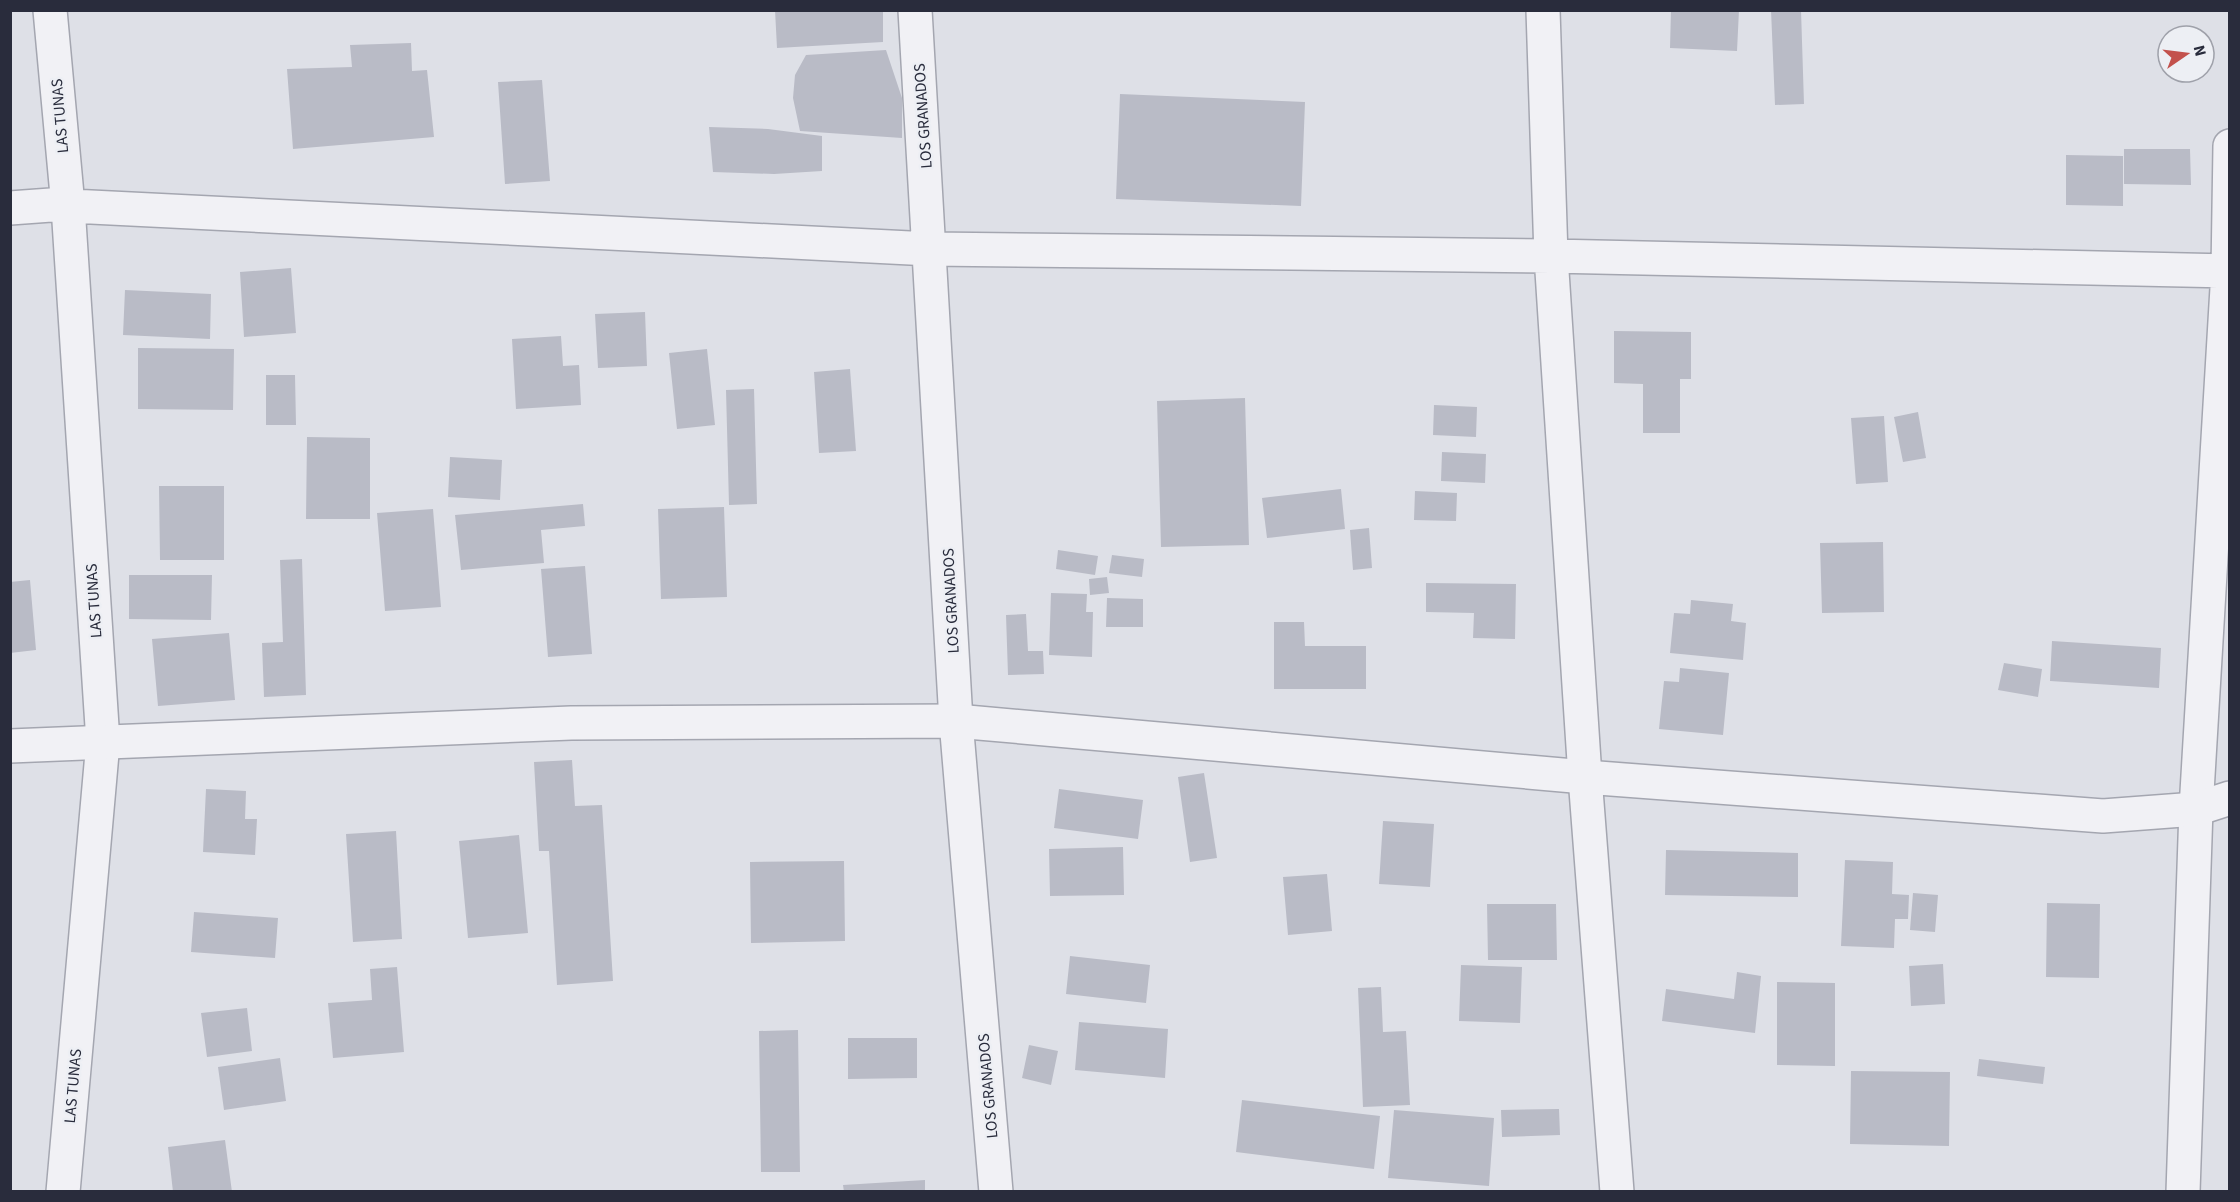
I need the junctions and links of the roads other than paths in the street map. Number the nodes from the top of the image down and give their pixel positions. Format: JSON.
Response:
{"nodes":[{"id":1,"x":50,"y":10,"type":"edge"},
{"id":2,"x":915,"y":10,"type":"edge"},
{"id":3,"x":1543,"y":10,"type":"edge"},
{"id":4,"x":2229,"y":146,"type":"edge"},
{"id":5,"x":68,"y":206,"type":"junction"},
{"id":6,"x":10,"y":208,"type":"edge"},
{"id":7,"x":930,"y":249,"type":"junction"},
{"id":8,"x":1551,"y":256,"type":"junction"},
{"id":9,"x":2229,"y":271,"type":"edge"},
{"id":10,"x":956,"y":720,"type":"junction"},
{"id":11,"x":103,"y":742,"type":"junction"},
{"id":12,"x":10,"y":746,"type":"edge"},
{"id":13,"x":1585,"y":777,"type":"junction"},
{"id":14,"x":2229,"y":798,"type":"edge"},
{"id":15,"x":2196,"y":809,"type":"junction"},
{"id":16,"x":63,"y":1191,"type":"edge"},
{"id":17,"x":996,"y":1191,"type":"edge"},
{"id":18,"x":1617,"y":1191,"type":"edge"},
{"id":19,"x":2183,"y":1191,"type":"edge"}],
"edges":[{"from":1,"to":5,"type":"street","name":"LAS TUNAS"},
{"from":2,"to":7,"type":"street","name":"LOS GRANADOS"},
{"from":3,"to":8,"type":"street"},
{"from":4,"to":9,"type":"street"},
{"from":5,"to":6,"type":"street"},
{"from":5,"to":7,"type":"street"},
{"from":5,"to":11,"type":"street","name":"LAS TUNAS"},
{"from":7,"to":8,"type":"street"},
{"from":7,"to":10,"type":"street","name":"LOS GRANADOS"},
{"from":8,"to":9,"type":"street"},
{"from":8,"to":13,"type":"street"},
{"from":9,"to":15,"type":"street"},
{"from":10,"to":11,"type":"street"},
{"from":10,"to":13,"type":"street"},
{"from":10,"to":17,"type":"street","name":"LOS GRANADOS"},
{"from":11,"to":12,"type":"street"},
{"from":11,"to":16,"type":"street","name":"LAS TUNAS"},
{"from":13,"to":15,"type":"street"},
{"from":13,"to":18,"type":"street"},
{"from":14,"to":15,"type":"street"},
{"from":15,"to":19,"type":"street"}]}
